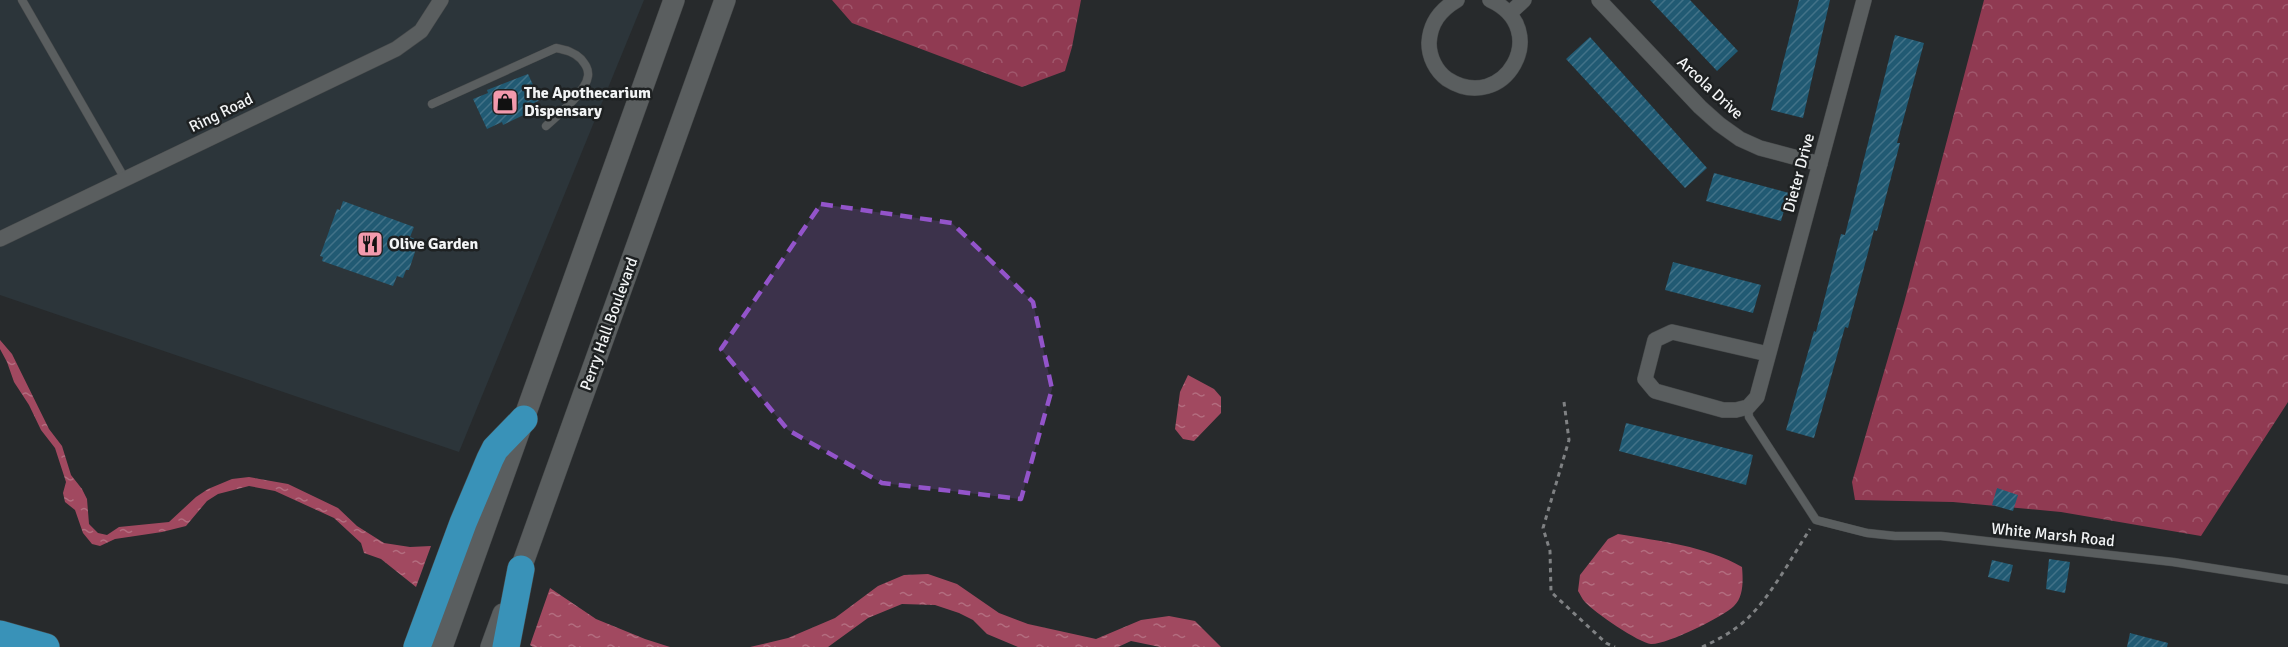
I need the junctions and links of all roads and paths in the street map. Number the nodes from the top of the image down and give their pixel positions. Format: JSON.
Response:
{"nodes":[{"id":1,"x":21,"y":0,"type":"edge"},
{"id":2,"x":441,"y":0,"type":"edge"},
{"id":3,"x":674,"y":0,"type":"edge"},
{"id":4,"x":725,"y":0,"type":"edge"},
{"id":5,"x":1490,"y":0,"type":"edge"},
{"id":6,"x":1524,"y":0,"type":"edge"},
{"id":7,"x":1599,"y":0,"type":"edge"},
{"id":8,"x":1864,"y":0,"type":"edge"},
{"id":9,"x":1447,"y":2,"type":"edge"},
{"id":10,"x":1510,"y":13,"type":"junction"},
{"id":11,"x":432,"y":104,"type":"dead end"},
{"id":12,"x":546,"y":126,"type":"dead end"},
{"id":13,"x":1820,"y":164,"type":"junction"},
{"id":14,"x":124,"y":179,"type":"junction"},
{"id":15,"x":0,"y":239,"type":"edge"},
{"id":16,"x":1768,"y":354,"type":"junction"},
{"id":17,"x":1564,"y":402,"type":"dead end"},
{"id":18,"x":1748,"y":407,"type":"junction"},
{"id":19,"x":524,"y":419,"type":"junction"},
{"id":20,"x":1816,"y":520,"type":"junction"},
{"id":21,"x":521,"y":569,"type":"junction"},
{"id":22,"x":2288,"y":580,"type":"edge"},
{"id":23,"x":0,"y":634,"type":"edge"},
{"id":24,"x":0,"y":644,"type":"edge"},
{"id":25,"x":9,"y":647,"type":"edge"},
{"id":26,"x":46,"y":647,"type":"edge"},
{"id":27,"x":417,"y":647,"type":"edge"},
{"id":28,"x":442,"y":647,"type":"edge"},
{"id":29,"x":491,"y":647,"type":"edge"},
{"id":30,"x":506,"y":647,"type":"edge"},
{"id":31,"x":1615,"y":647,"type":"edge"},
{"id":32,"x":1701,"y":647,"type":"edge"}],
"edges":[{"from":1,"to":14,"type":"lane"},
{"from":2,"to":14,"type":"street","name":"Ring Road"},
{"from":3,"to":19,"type":"main road"},
{"from":4,"to":21,"type":"main road","name":"Perry Hall Boulevard"},
{"from":5,"to":10,"type":"street"},
{"from":6,"to":10,"type":"street"},
{"from":7,"to":13,"type":"street","name":"Arcola Drive"},
{"from":8,"to":13,"type":"street","name":"Dieter Drive"},
{"from":9,"to":10,"type":"street"},
{"from":11,"to":12,"type":"lane"},
{"from":13,"to":16,"type":"street","name":"Dieter Drive"},
{"from":14,"to":15,"type":"street","name":"Ring Road"},
{"from":16,"to":18,"type":"street","name":"Dieter Drive"},
{"from":16,"to":18,"type":"street"},
{"from":17,"to":31,"type":"path"},
{"from":18,"to":20,"type":"lane"},
{"from":19,"to":27,"type":"highway"},
{"from":19,"to":28,"type":"main road"},
{"from":20,"to":22,"type":"lane","name":"White Marsh Road"},
{"from":20,"to":32,"type":"path"},
{"from":21,"to":29,"type":"main road","name":"Perry Hall Boulevard"},
{"from":21,"to":30,"type":"highway"},
{"from":23,"to":26,"type":"highway"},
{"from":24,"to":25,"type":"highway"}]}
